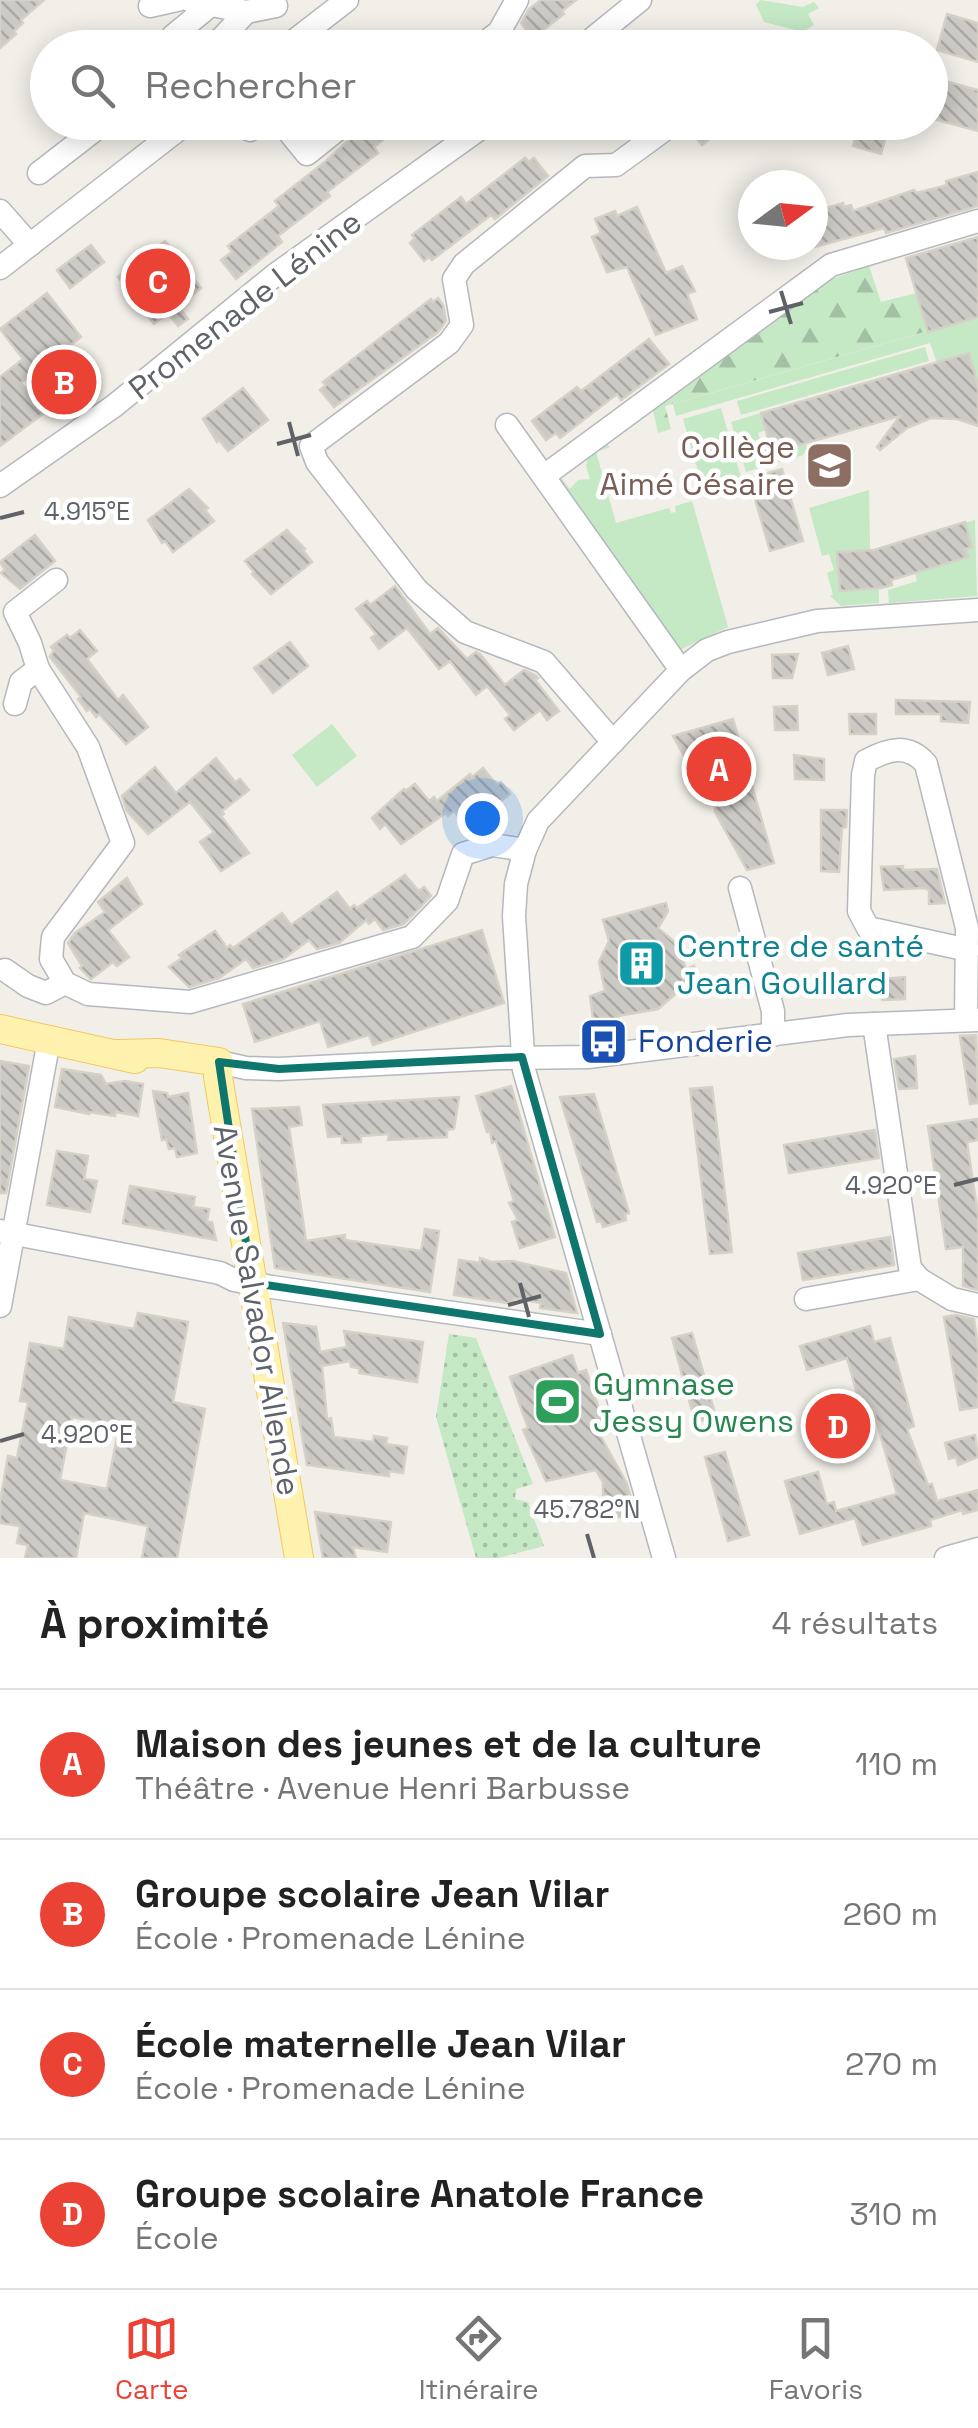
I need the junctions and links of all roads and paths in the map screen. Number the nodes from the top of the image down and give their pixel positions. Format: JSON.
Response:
{"nodes":[{"id":1,"x":177,"y":0,"type":"edge"},
{"id":2,"x":189,"y":0,"type":"edge"},
{"id":3,"x":347,"y":0,"type":"edge"},
{"id":4,"x":518,"y":0,"type":"edge"},
{"id":5,"x":640,"y":0,"type":"edge"},
{"id":6,"x":213,"y":3,"type":"junction"},
{"id":7,"x":274,"y":3,"type":"edge"},
{"id":8,"x":150,"y":6,"type":"dead end"},
{"id":9,"x":246,"y":12,"type":"junction"},
{"id":10,"x":179,"y":30,"type":"edge"},
{"id":11,"x":229,"y":30,"type":"edge"},
{"id":12,"x":286,"y":30,"type":"edge"},
{"id":13,"x":308,"y":30,"type":"edge"},
{"id":14,"x":499,"y":30,"type":"edge"},
{"id":15,"x":604,"y":30,"type":"edge"},
{"id":16,"x":82,"y":140,"type":"edge"},
{"id":17,"x":165,"y":140,"type":"edge"},
{"id":18,"x":287,"y":140,"type":"edge"},
{"id":19,"x":324,"y":140,"type":"edge"},
{"id":20,"x":463,"y":140,"type":"edge"},
{"id":21,"x":650,"y":140,"type":"edge"},
{"id":22,"x":39,"y":173,"type":"dead end"},
{"id":23,"x":0,"y":211,"type":"edge"},
{"id":24,"x":978,"y":221,"type":"edge"},
{"id":25,"x":30,"y":245,"type":"junction"},
{"id":26,"x":0,"y":268,"type":"edge"},
{"id":27,"x":507,"y":425,"type":"dead end"},
{"id":28,"x":544,"y":476,"type":"junction"},
{"id":29,"x":1,"y":484,"type":"edge"},
{"id":30,"x":56,"y":580,"type":"dead end"},
{"id":31,"x":7,"y":604,"type":"edge"},
{"id":32,"x":978,"y":610,"type":"edge"},
{"id":33,"x":38,"y":669,"type":"junction"},
{"id":34,"x":681,"y":670,"type":"junction"},
{"id":35,"x":15,"y":704,"type":"dead end"},
{"id":36,"x":613,"y":742,"type":"junction"},
{"id":37,"x":524,"y":850,"type":"junction"},
{"id":38,"x":740,"y":888,"type":"dead end"},
{"id":39,"x":968,"y":950,"type":"junction"},
{"id":40,"x":5,"y":970,"type":"dead end"},
{"id":41,"x":64,"y":983,"type":"junction"},
{"id":42,"x":972,"y":1020,"type":"edge"},
{"id":43,"x":874,"y":1024,"type":"junction"},
{"id":44,"x":0,"y":1029,"type":"edge"},
{"id":45,"x":773,"y":1035,"type":"junction"},
{"id":46,"x":49,"y":1040,"type":"junction"},
{"id":47,"x":523,"y":1063,"type":"junction"},
{"id":48,"x":219,"y":1070,"type":"junction"},
{"id":49,"x":6,"y":1232,"type":"edge"},
{"id":50,"x":918,"y":1279,"type":"junction"},
{"id":51,"x":252,"y":1283,"type":"junction"},
{"id":52,"x":806,"y":1300,"type":"dead end"},
{"id":53,"x":978,"y":1305,"type":"edge"},
{"id":54,"x":0,"y":1306,"type":"edge"},
{"id":55,"x":600,"y":1334,"type":"junction"},
{"id":56,"x":978,"y":1549,"type":"edge"},
{"id":57,"x":300,"y":1558,"type":"edge"},
{"id":58,"x":664,"y":1558,"type":"edge"},
{"id":59,"x":946,"y":1558,"type":"edge"}],
"edges":[{"from":1,"to":8,"type":"street"},
{"from":2,"to":6,"type":"street"},
{"from":3,"to":13,"type":"street"},
{"from":4,"to":14,"type":"street"},
{"from":5,"to":15,"type":"street"},
{"from":6,"to":9,"type":"street"},
{"from":6,"to":10,"type":"street"},
{"from":7,"to":9,"type":"street"},
{"from":7,"to":12,"type":"street"},
{"from":9,"to":11,"type":"street"},
{"from":16,"to":22,"type":"street"},
{"from":17,"to":25,"type":"street"},
{"from":18,"to":19,"type":"street"},
{"from":20,"to":29,"type":"street","name":"Promenade Lénine"},
{"from":21,"to":36,"type":"street"},
{"from":23,"to":25,"type":"street"},
{"from":24,"to":28,"type":"street"},
{"from":25,"to":26,"type":"street"},
{"from":27,"to":28,"type":"street"},
{"from":28,"to":34,"type":"street"},
{"from":30,"to":31,"type":"street"},
{"from":31,"to":33,"type":"street"},
{"from":32,"to":34,"type":"street"},
{"from":33,"to":35,"type":"street"},
{"from":33,"to":41,"type":"street"},
{"from":34,"to":36,"type":"street"},
{"from":36,"to":37,"type":"street"},
{"from":37,"to":41,"type":"street"},
{"from":37,"to":47,"type":"street"},
{"from":38,"to":45,"type":"street"},
{"from":39,"to":39,"type":"street"},
{"from":39,"to":42,"type":"street"},
{"from":40,"to":41,"type":"street"},
{"from":42,"to":43,"type":"street"},
{"from":43,"to":45,"type":"street"},
{"from":43,"to":50,"type":"street"},
{"from":44,"to":46,"type":"main road"},
{"from":45,"to":47,"type":"street"},
{"from":46,"to":48,"type":"main road"},
{"from":46,"to":49,"type":"street"},
{"from":47,"to":48,"type":"street"},
{"from":47,"to":55,"type":"street"},
{"from":48,"to":51,"type":"main road","name":"Avenue Salvador Allende"},
{"from":49,"to":51,"type":"street"},
{"from":49,"to":54,"type":"street"},
{"from":50,"to":52,"type":"street"},
{"from":50,"to":53,"type":"street"},
{"from":51,"to":55,"type":"street"},
{"from":51,"to":57,"type":"main road","name":"Avenue Salvador Allende"},
{"from":55,"to":58,"type":"street"},
{"from":56,"to":59,"type":"street"}]}
